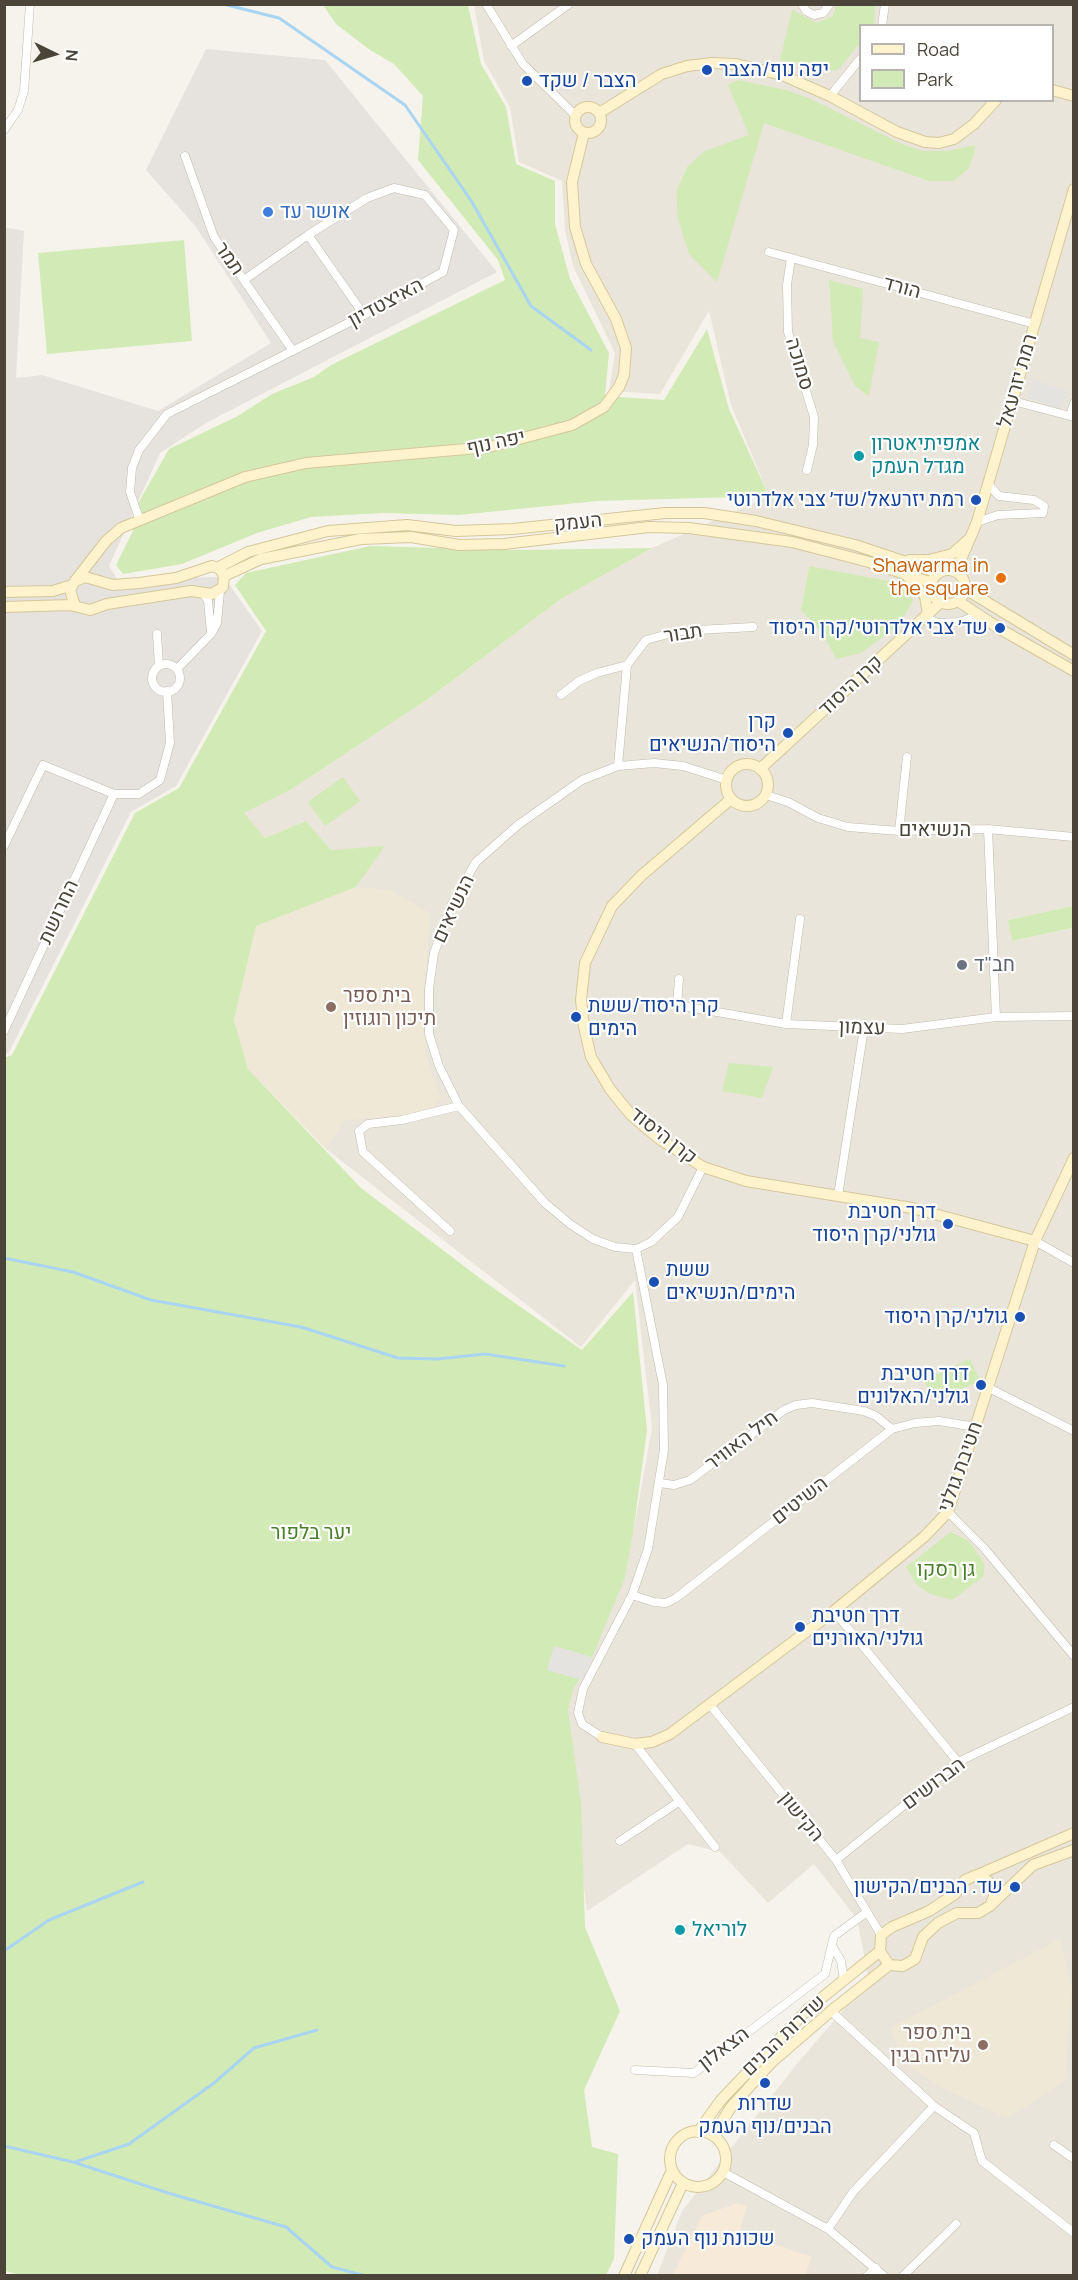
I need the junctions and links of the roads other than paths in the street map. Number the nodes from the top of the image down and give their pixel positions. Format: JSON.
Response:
{"nodes":[{"id":1,"x":30,"y":4,"type":"edge"},
{"id":2,"x":486,"y":4,"type":"edge"},
{"id":3,"x":569,"y":4,"type":"edge"},
{"id":4,"x":802,"y":4,"type":"edge"},
{"id":5,"x":830,"y":4,"type":"edge"},
{"id":6,"x":885,"y":4,"type":"edge"},
{"id":7,"x":882,"y":24,"type":"edge"},
{"id":8,"x":511,"y":46,"type":"junction"},
{"id":9,"x":859,"y":61,"type":"edge"},
{"id":10,"x":1054,"y":90,"type":"edge"},
{"id":11,"x":830,"y":96,"type":"junction"},
{"id":12,"x":1074,"y":96,"type":"edge"},
{"id":13,"x":994,"y":102,"type":"edge"},
{"id":14,"x":599,"y":113,"type":"junction"},
{"id":15,"x":575,"y":115,"type":"junction"},
{"id":16,"x":4,"y":130,"type":"edge"},
{"id":17,"x":584,"y":133,"type":"junction"},
{"id":18,"x":185,"y":156,"type":"dead end"},
{"id":19,"x":1073,"y":195,"type":"edge"},
{"id":20,"x":308,"y":235,"type":"junction"},
{"id":21,"x":769,"y":252,"type":"dead end"},
{"id":22,"x":791,"y":258,"type":"junction"},
{"id":23,"x":244,"y":280,"type":"junction"},
{"id":24,"x":364,"y":315,"type":"junction"},
{"id":25,"x":1035,"y":324,"type":"junction"},
{"id":26,"x":293,"y":351,"type":"junction"},
{"id":27,"x":1013,"y":401,"type":"junction"},
{"id":28,"x":1074,"y":403,"type":"edge"},
{"id":29,"x":1072,"y":417,"type":"edge"},
{"id":30,"x":807,"y":470,"type":"dead end"},
{"id":31,"x":988,"y":484,"type":"junction"},
{"id":32,"x":139,"y":518,"type":"junction"},
{"id":33,"x":977,"y":522,"type":"junction"},
{"id":34,"x":971,"y":537,"type":"junction"},
{"id":35,"x":106,"y":541,"type":"junction"},
{"id":36,"x":895,"y":560,"type":"junction"},
{"id":37,"x":956,"y":571,"type":"junction"},
{"id":38,"x":220,"y":572,"type":"junction"},
{"id":39,"x":939,"y":573,"type":"junction"},
{"id":40,"x":908,"y":576,"type":"junction"},
{"id":41,"x":98,"y":580,"type":"junction"},
{"id":42,"x":73,"y":583,"type":"junction"},
{"id":43,"x":932,"y":583,"type":"junction"},
{"id":44,"x":965,"y":589,"type":"junction"},
{"id":45,"x":220,"y":591,"type":"junction"},
{"id":46,"x":4,"y":592,"type":"edge"},
{"id":47,"x":203,"y":592,"type":"junction"},
{"id":48,"x":958,"y":601,"type":"junction"},
{"id":49,"x":941,"y":602,"type":"junction"},
{"id":50,"x":75,"y":606,"type":"junction"},
{"id":51,"x":4,"y":607,"type":"edge"},
{"id":52,"x":979,"y":615,"type":"junction"},
{"id":53,"x":926,"y":616,"type":"junction"},
{"id":54,"x":753,"y":627,"type":"dead end"},
{"id":55,"x":157,"y":634,"type":"dead end"},
{"id":56,"x":211,"y":634,"type":"junction"},
{"id":57,"x":1074,"y":655,"type":"edge"},
{"id":58,"x":627,"y":665,"type":"junction"},
{"id":59,"x":159,"y":666,"type":"junction"},
{"id":60,"x":177,"y":669,"type":"junction"},
{"id":61,"x":1074,"y":671,"type":"edge"},
{"id":62,"x":167,"y":691,"type":"junction"},
{"id":63,"x":561,"y":695,"type":"dead end"},
{"id":64,"x":907,"y":757,"type":"dead end"},
{"id":65,"x":618,"y":766,"type":"junction"},
{"id":66,"x":760,"y":769,"type":"junction"},
{"id":67,"x":727,"y":780,"type":"junction"},
{"id":68,"x":114,"y":794,"type":"junction"},
{"id":69,"x":766,"y":795,"type":"junction"},
{"id":70,"x":731,"y":799,"type":"junction"},
{"id":71,"x":988,"y":829,"type":"junction"},
{"id":72,"x":899,"y":831,"type":"junction"},
{"id":73,"x":1074,"y":837,"type":"edge"},
{"id":74,"x":4,"y":846,"type":"edge"},
{"id":75,"x":800,"y":919,"type":"dead end"},
{"id":76,"x":679,"y":979,"type":"dead end"},
{"id":77,"x":1074,"y":1016,"type":"edge"},
{"id":78,"x":996,"y":1017,"type":"junction"},
{"id":79,"x":786,"y":1024,"type":"junction"},
{"id":80,"x":864,"y":1028,"type":"junction"},
{"id":81,"x":4,"y":1031,"type":"edge"},
{"id":82,"x":459,"y":1106,"type":"junction"},
{"id":83,"x":1074,"y":1158,"type":"edge"},
{"id":84,"x":703,"y":1167,"type":"junction"},
{"id":85,"x":838,"y":1196,"type":"junction"},
{"id":86,"x":450,"y":1231,"type":"dead end"},
{"id":87,"x":1035,"y":1241,"type":"junction"},
{"id":88,"x":636,"y":1249,"type":"junction"},
{"id":89,"x":1074,"y":1263,"type":"edge"},
{"id":90,"x":989,"y":1388,"type":"junction"},
{"id":91,"x":976,"y":1426,"type":"junction"},
{"id":92,"x":892,"y":1429,"type":"junction"},
{"id":93,"x":1074,"y":1431,"type":"edge"},
{"id":94,"x":660,"y":1483,"type":"junction"},
{"id":95,"x":948,"y":1512,"type":"junction"},
{"id":96,"x":632,"y":1595,"type":"junction"},
{"id":97,"x":834,"y":1611,"type":"junction"},
{"id":98,"x":1074,"y":1656,"type":"edge"},
{"id":99,"x":711,"y":1706,"type":"junction"},
{"id":100,"x":1074,"y":1707,"type":"edge"},
{"id":101,"x":602,"y":1737,"type":"joint"},
{"id":102,"x":635,"y":1744,"type":"junction"},
{"id":103,"x":958,"y":1762,"type":"junction"},
{"id":104,"x":680,"y":1801,"type":"junction"},
{"id":105,"x":1074,"y":1833,"type":"edge"},
{"id":106,"x":620,"y":1841,"type":"dead end"},
{"id":107,"x":716,"y":1847,"type":"dead end"},
{"id":108,"x":1074,"y":1850,"type":"edge"},
{"id":109,"x":836,"y":1860,"type":"junction"},
{"id":110,"x":974,"y":1876,"type":"junction"},
{"id":111,"x":990,"y":1906,"type":"junction"},
{"id":112,"x":867,"y":1912,"type":"junction"},
{"id":113,"x":881,"y":1935,"type":"junction"},
{"id":114,"x":832,"y":1946,"type":"junction"},
{"id":115,"x":880,"y":1950,"type":"junction"},
{"id":116,"x":889,"y":1965,"type":"junction"},
{"id":117,"x":844,"y":1980,"type":"junction"},
{"id":118,"x":831,"y":2011,"type":"junction"},
{"id":119,"x":635,"y":2070,"type":"dead end"},
{"id":120,"x":934,"y":2106,"type":"junction"},
{"id":121,"x":698,"y":2132,"type":"junction"},
{"id":122,"x":713,"y":2136,"type":"junction"},
{"id":123,"x":1054,"y":2145,"type":"dead end"},
{"id":124,"x":1074,"y":2159,"type":"edge"},
{"id":125,"x":672,"y":2170,"type":"junction"},
{"id":126,"x":723,"y":2172,"type":"junction"},
{"id":127,"x":683,"y":2183,"type":"junction"},
{"id":128,"x":956,"y":2224,"type":"dead end"},
{"id":129,"x":828,"y":2229,"type":"junction"},
{"id":130,"x":1074,"y":2233,"type":"edge"},
{"id":131,"x":876,"y":2268,"type":"junction"},
{"id":132,"x":624,"y":2276,"type":"edge"},
{"id":133,"x":640,"y":2276,"type":"edge"},
{"id":134,"x":867,"y":2276,"type":"edge"},
{"id":135,"x":884,"y":2276,"type":"edge"},
{"id":136,"x":903,"y":2276,"type":"edge"}],
"edges":[{"from":1,"to":16,"type":"street"},
{"from":2,"to":8,"type":"street"},
{"from":3,"to":8,"type":"street"},
{"from":4,"to":5,"type":"street"},
{"from":6,"to":7,"type":"street"},
{"from":8,"to":15,"type":"street"},
{"from":9,"to":11,"type":"street"},
{"from":10,"to":12,"type":"main road"},
{"from":11,"to":13,"type":"main road"},
{"from":11,"to":14,"type":"main road"},
{"from":14,"to":15,"type":"main road"},
{"from":14,"to":17,"type":"main road"},
{"from":15,"to":17,"type":"main road"},
{"from":17,"to":32,"type":"main road","name":"יפה נוף"},
{"from":18,"to":23,"type":"street","name":"תמר"},
{"from":19,"to":25,"type":"main road","name":"רמת יזרעאל"},
{"from":20,"to":23,"type":"street","name":"האיצטדיון"},
{"from":20,"to":24,"type":"street"},
{"from":20,"to":24,"type":"street","name":"האיצטדיון"},
{"from":21,"to":22,"type":"street","name":"הורד"},
{"from":22,"to":25,"type":"street","name":"הורד"},
{"from":22,"to":30,"type":"street","name":"סמוכה"},
{"from":23,"to":26,"type":"street","name":"תמר"},
{"from":24,"to":26,"type":"street","name":"האיצטדיון"},
{"from":25,"to":27,"type":"main road","name":"רמת יזרעאל"},
{"from":26,"to":32,"type":"street","name":"האיצטדיון"},
{"from":27,"to":29,"type":"street"},
{"from":27,"to":31,"type":"main road","name":"רמת יזרעאל"},
{"from":28,"to":29,"type":"street"},
{"from":31,"to":33,"type":"main road","name":"רמת יזרעאל"},
{"from":31,"to":33,"type":"street"},
{"from":32,"to":35,"type":"main road","name":"יפה נוף"},
{"from":33,"to":34,"type":"main road","name":"רמת יזרעאל"},
{"from":34,"to":36,"type":"main road"},
{"from":34,"to":37,"type":"main road","name":"רמת יזרעאל"},
{"from":35,"to":41,"type":"main road"},
{"from":35,"to":42,"type":"main road","name":"יפה נוף"},
{"from":36,"to":38,"type":"main road","name":"העמק"},
{"from":36,"to":39,"type":"main road","name":"העמק"},
{"from":37,"to":39,"type":"main road"},
{"from":37,"to":44,"type":"main road"},
{"from":38,"to":40,"type":"main road","name":"העמק"},
{"from":38,"to":41,"type":"main road","name":"העמק"},
{"from":38,"to":45,"type":"main road"},
{"from":39,"to":43,"type":"main road"},
{"from":40,"to":43,"type":"main road","name":"העמק"},
{"from":40,"to":53,"type":"main road"},
{"from":41,"to":42,"type":"main road","name":"העמק"},
{"from":42,"to":46,"type":"main road","name":"העמק"},
{"from":42,"to":50,"type":"main road"},
{"from":43,"to":49,"type":"main road"},
{"from":44,"to":48,"type":"main road"},
{"from":44,"to":57,"type":"main road"},
{"from":45,"to":47,"type":"main road"},
{"from":45,"to":56,"type":"street"},
{"from":47,"to":50,"type":"main road"},
{"from":47,"to":56,"type":"street"},
{"from":48,"to":49,"type":"main road"},
{"from":48,"to":52,"type":"main road"},
{"from":49,"to":53,"type":"main road","name":"קרן היסוד"},
{"from":50,"to":51,"type":"main road"},
{"from":52,"to":53,"type":"street"},
{"from":52,"to":61,"type":"main road"},
{"from":53,"to":66,"type":"main road","name":"קרן היסוד"},
{"from":54,"to":58,"type":"street","name":"תבור"},
{"from":55,"to":59,"type":"street"},
{"from":56,"to":60,"type":"street"},
{"from":58,"to":63,"type":"street"},
{"from":58,"to":65,"type":"street"},
{"from":59,"to":60,"type":"street"},
{"from":59,"to":62,"type":"street"},
{"from":60,"to":62,"type":"street"},
{"from":62,"to":68,"type":"street"},
{"from":64,"to":72,"type":"street"},
{"from":65,"to":67,"type":"street","name":"הנשיאים"},
{"from":65,"to":82,"type":"street","name":"הנשיאים"},
{"from":66,"to":67,"type":"main road"},
{"from":66,"to":69,"type":"main road"},
{"from":67,"to":70,"type":"main road"},
{"from":68,"to":74,"type":"street"},
{"from":68,"to":81,"type":"street","name":"החרושת"},
{"from":69,"to":70,"type":"main road"},
{"from":69,"to":72,"type":"street","name":"הנשיאים"},
{"from":70,"to":84,"type":"main road","name":"קרן היסוד"},
{"from":71,"to":72,"type":"street","name":"הנשיאים"},
{"from":71,"to":73,"type":"street","name":"הנשיאים"},
{"from":71,"to":78,"type":"street"},
{"from":75,"to":79,"type":"street"},
{"from":76,"to":79,"type":"street","name":"עצמון"},
{"from":77,"to":78,"type":"street","name":"עצמון"},
{"from":78,"to":80,"type":"street","name":"עצמון"},
{"from":79,"to":80,"type":"street","name":"עצמון"},
{"from":80,"to":85,"type":"street"},
{"from":82,"to":86,"type":"street"},
{"from":82,"to":88,"type":"street","name":"הנשיאים"},
{"from":83,"to":87,"type":"main road","name":"חטיבת גולני"},
{"from":84,"to":85,"type":"main road","name":"קרן היסוד"},
{"from":84,"to":88,"type":"street"},
{"from":85,"to":87,"type":"main road","name":"קרן היסוד"},
{"from":87,"to":89,"type":"street"},
{"from":87,"to":90,"type":"main road","name":"חטיבת גולני"},
{"from":88,"to":94,"type":"street"},
{"from":90,"to":91,"type":"main road","name":"חטיבת גולני"},
{"from":90,"to":93,"type":"street"},
{"from":91,"to":92,"type":"street","name":"השיטים"},
{"from":91,"to":95,"type":"main road","name":"חטיבת גולני"},
{"from":92,"to":94,"type":"street","name":"חיל האוויר"},
{"from":92,"to":96,"type":"street","name":"השיטים"},
{"from":94,"to":96,"type":"street"},
{"from":95,"to":97,"type":"main road","name":"חטיבת גולני"},
{"from":95,"to":98,"type":"street"},
{"from":96,"to":101,"type":"street"},
{"from":97,"to":99,"type":"main road","name":"חטיבת גולני"},
{"from":97,"to":103,"type":"street"},
{"from":99,"to":102,"type":"main road","name":"חטיבת גולני"},
{"from":99,"to":109,"type":"street","name":"הקישון"},
{"from":100,"to":103,"type":"street","name":"הברושים"},
{"from":101,"to":102,"type":"main road","name":"חטיבת גולני"},
{"from":102,"to":104,"type":"street"},
{"from":103,"to":109,"type":"street","name":"הברושים"},
{"from":104,"to":106,"type":"street"},
{"from":104,"to":107,"type":"street"},
{"from":105,"to":110,"type":"main road"},
{"from":108,"to":111,"type":"main road"},
{"from":109,"to":112,"type":"street","name":"הקישון"},
{"from":110,"to":111,"type":"main road"},
{"from":110,"to":113,"type":"main road"},
{"from":111,"to":116,"type":"main road"},
{"from":112,"to":113,"type":"street","name":"הקישון"},
{"from":112,"to":114,"type":"street","name":"הצאלון"},
{"from":113,"to":115,"type":"main road"},
{"from":114,"to":117,"type":"street"},
{"from":114,"to":119,"type":"street","name":"הצאלון"},
{"from":115,"to":116,"type":"main road"},
{"from":115,"to":117,"type":"main road","name":"שדרות הבנים"},
{"from":116,"to":118,"type":"main road","name":"שדרות הבנים"},
{"from":117,"to":121,"type":"main road","name":"שדרות הבנים"},
{"from":118,"to":120,"type":"street"},
{"from":118,"to":122,"type":"main road","name":"שדרות הבנים"},
{"from":120,"to":129,"type":"street"},
{"from":120,"to":130,"type":"street"},
{"from":121,"to":122,"type":"main road"},
{"from":121,"to":125,"type":"main road"},
{"from":122,"to":126,"type":"main road"},
{"from":123,"to":124,"type":"street"},
{"from":125,"to":127,"type":"main road"},
{"from":125,"to":132,"type":"main road"},
{"from":126,"to":127,"type":"main road"},
{"from":126,"to":129,"type":"street"},
{"from":127,"to":133,"type":"main road"},
{"from":128,"to":136,"type":"street"},
{"from":129,"to":131,"type":"street"},
{"from":131,"to":134,"type":"street"},
{"from":131,"to":135,"type":"street"}]}
